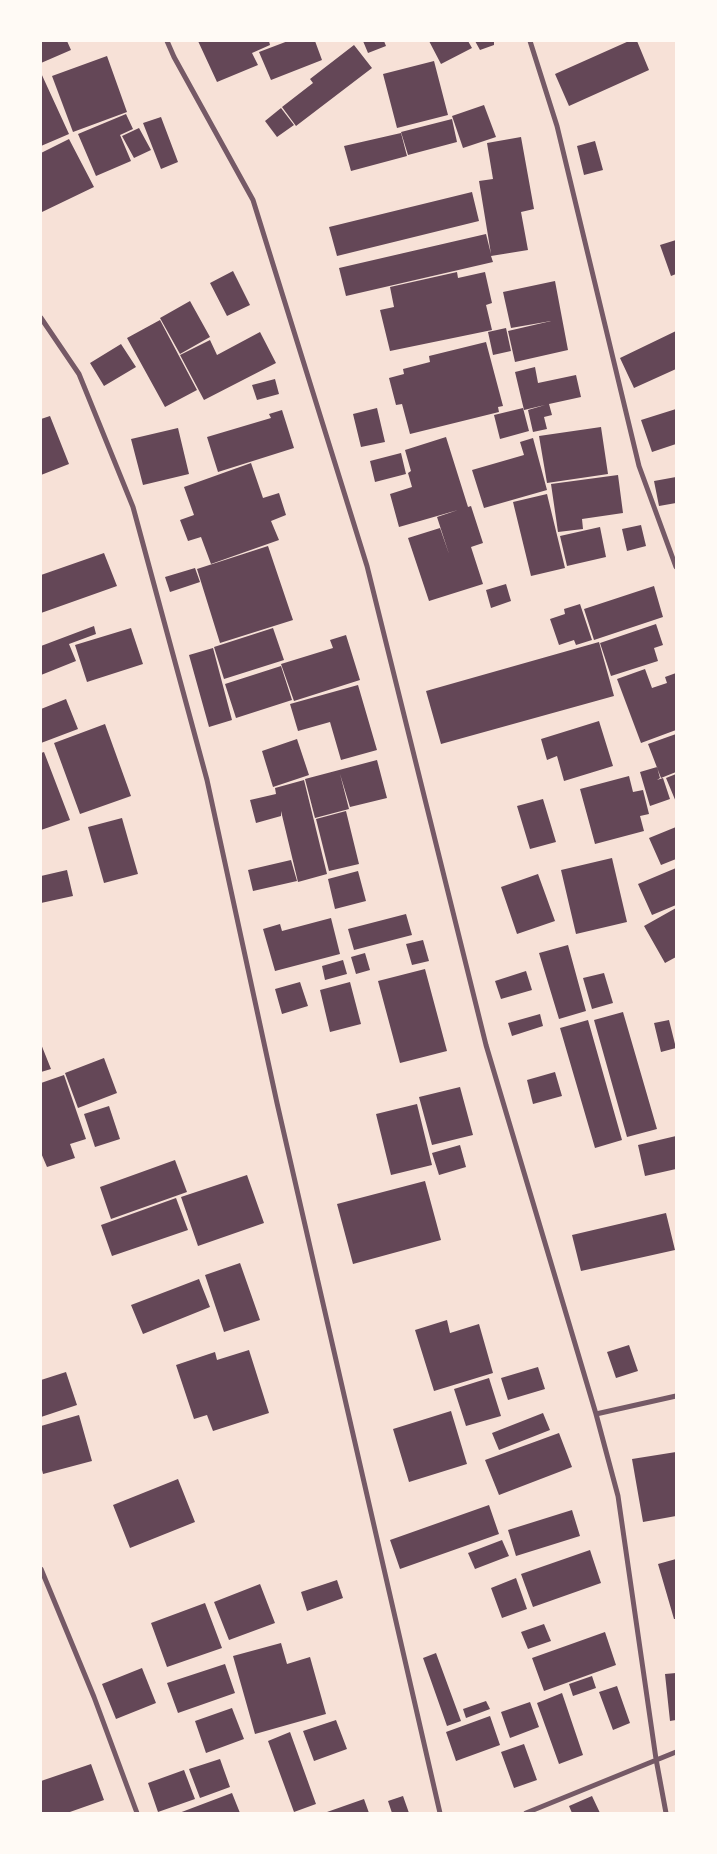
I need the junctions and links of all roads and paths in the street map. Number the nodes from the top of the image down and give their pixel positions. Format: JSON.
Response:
{"nodes":[{"id":1,"x":168,"y":41,"type":"edge"},
{"id":2,"x":530,"y":41,"type":"edge"},
{"id":3,"x":41,"y":318,"type":"edge"},
{"id":4,"x":676,"y":566,"type":"edge"},
{"id":5,"x":676,"y":1396,"type":"edge"},
{"id":6,"x":596,"y":1414,"type":"junction"},
{"id":7,"x":41,"y":1569,"type":"edge"},
{"id":8,"x":676,"y":1752,"type":"edge"},
{"id":9,"x":656,"y":1759,"type":"junction"},
{"id":10,"x":138,"y":1813,"type":"edge"},
{"id":11,"x":440,"y":1813,"type":"edge"},
{"id":12,"x":526,"y":1813,"type":"edge"},
{"id":13,"x":666,"y":1813,"type":"edge"}],
"edges":[{"from":1,"to":6,"type":"street"},
{"from":2,"to":4,"type":"street"},
{"from":3,"to":11,"type":"street"},
{"from":5,"to":6,"type":"street"},
{"from":6,"to":9,"type":"street"},
{"from":7,"to":10,"type":"street"},
{"from":8,"to":9,"type":"street"},
{"from":9,"to":12,"type":"street"},
{"from":9,"to":13,"type":"street"}]}
